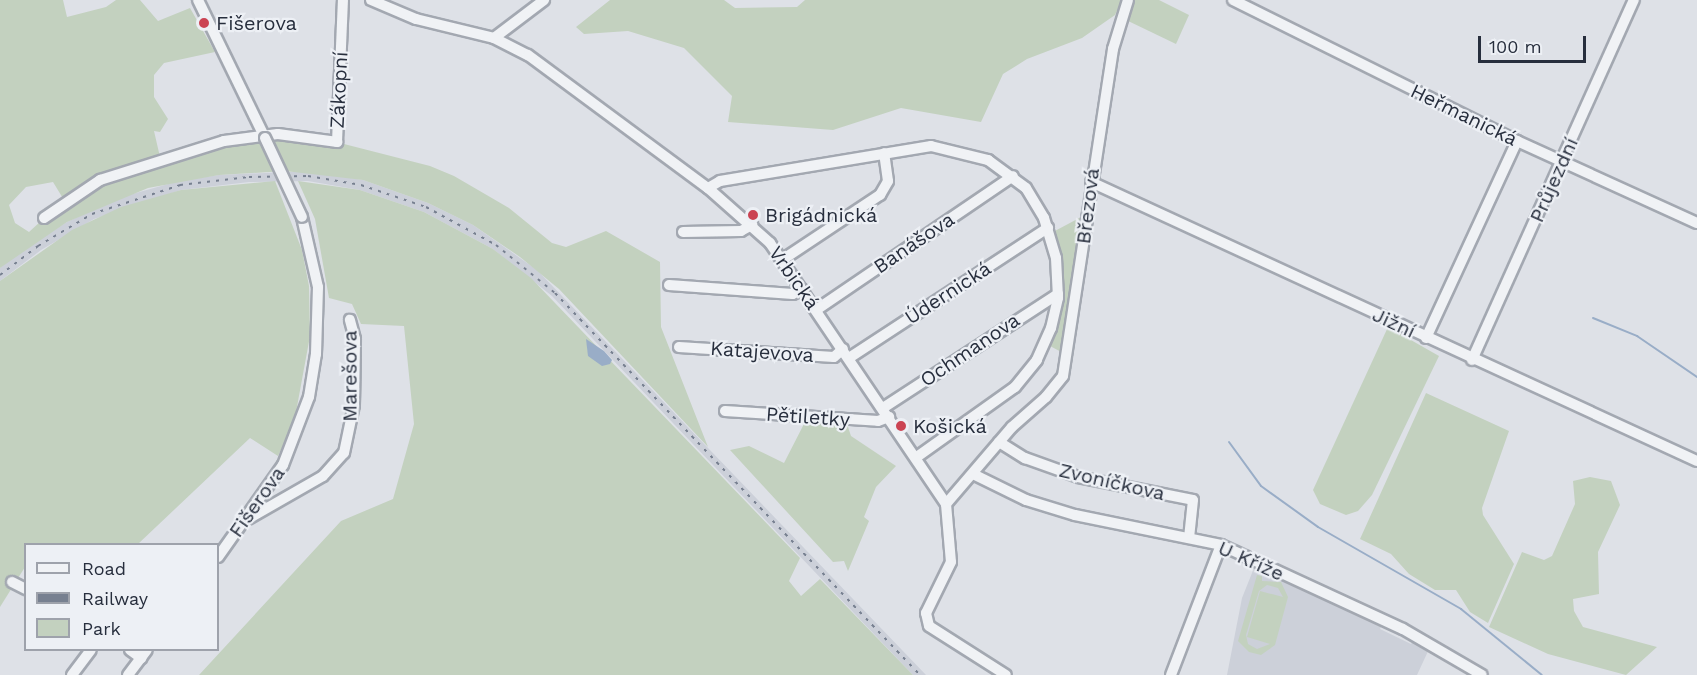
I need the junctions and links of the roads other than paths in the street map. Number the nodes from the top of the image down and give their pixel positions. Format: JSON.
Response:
{"nodes":[{"id":1,"x":198,"y":0,"type":"edge"},
{"id":2,"x":344,"y":0,"type":"edge"},
{"id":3,"x":371,"y":0,"type":"edge"},
{"id":4,"x":544,"y":0,"type":"edge"},
{"id":5,"x":1128,"y":0,"type":"edge"},
{"id":6,"x":1233,"y":0,"type":"edge"},
{"id":7,"x":1634,"y":0,"type":"edge"},
{"id":8,"x":494,"y":38,"type":"junction"},
{"id":9,"x":265,"y":136,"type":"junction"},
{"id":10,"x":1517,"y":141,"type":"junction"},
{"id":11,"x":884,"y":153,"type":"junction"},
{"id":12,"x":1562,"y":162,"type":"junction"},
{"id":13,"x":1013,"y":176,"type":"junction"},
{"id":14,"x":1091,"y":182,"type":"junction"},
{"id":15,"x":708,"y":188,"type":"junction"},
{"id":16,"x":44,"y":218,"type":"dead end"},
{"id":17,"x":1697,"y":223,"type":"edge"},
{"id":18,"x":752,"y":225,"type":"junction"},
{"id":19,"x":1048,"y":228,"type":"junction"},
{"id":20,"x":683,"y":232,"type":"dead end"},
{"id":21,"x":782,"y":260,"type":"junction"},
{"id":22,"x":669,"y":285,"type":"dead end"},
{"id":23,"x":802,"y":289,"type":"junction"},
{"id":24,"x":1058,"y":294,"type":"junction"},
{"id":25,"x":816,"y":310,"type":"junction"},
{"id":26,"x":350,"y":320,"type":"dead end"},
{"id":27,"x":1426,"y":338,"type":"junction"},
{"id":28,"x":679,"y":347,"type":"dead end"},
{"id":29,"x":846,"y":354,"type":"junction"},
{"id":30,"x":1472,"y":360,"type":"junction"},
{"id":31,"x":726,"y":411,"type":"dead end"},
{"id":32,"x":886,"y":412,"type":"junction"},
{"id":33,"x":999,"y":442,"type":"junction"},
{"id":34,"x":916,"y":457,"type":"junction"},
{"id":35,"x":1697,"y":461,"type":"edge"},
{"id":36,"x":973,"y":474,"type":"junction"},
{"id":37,"x":271,"y":482,"type":"junction"},
{"id":38,"x":287,"y":496,"type":"junction"},
{"id":39,"x":946,"y":504,"type":"junction"},
{"id":40,"x":245,"y":520,"type":"junction"},
{"id":41,"x":1188,"y":538,"type":"junction"},
{"id":42,"x":1221,"y":545,"type":"junction"},
{"id":43,"x":219,"y":556,"type":"edge"},
{"id":44,"x":12,"y":582,"type":"dead end"},
{"id":45,"x":24,"y":588,"type":"edge"},
{"id":46,"x":90,"y":651,"type":"edge"},
{"id":47,"x":144,"y":654,"type":"edge"},
{"id":48,"x":72,"y":675,"type":"edge"},
{"id":49,"x":128,"y":675,"type":"edge"},
{"id":50,"x":1006,"y":675,"type":"edge"},
{"id":51,"x":1171,"y":675,"type":"edge"},
{"id":52,"x":1482,"y":675,"type":"edge"}],
"edges":[{"from":1,"to":9,"type":"street","name":"Fišerova"},
{"from":2,"to":9,"type":"street","name":"Zákopní"},
{"from":3,"to":8,"type":"street","name":"Vrbická"},
{"from":4,"to":8,"type":"street"},
{"from":5,"to":14,"type":"street","name":"Březová"},
{"from":6,"to":10,"type":"street","name":"Heřmanická"},
{"from":7,"to":12,"type":"street","name":"Průjezdní"},
{"from":8,"to":15,"type":"street","name":"Vrbická"},
{"from":9,"to":16,"type":"street"},
{"from":9,"to":37,"type":"street","name":"Fišerova","bridge":true},
{"from":10,"to":12,"type":"street","name":"Heřmanická"},
{"from":10,"to":27,"type":"street"},
{"from":11,"to":13,"type":"street"},
{"from":11,"to":15,"type":"street"},
{"from":11,"to":21,"type":"street"},
{"from":12,"to":17,"type":"street","name":"Heřmanická"},
{"from":12,"to":30,"type":"street","name":"Průjezdní"},
{"from":13,"to":19,"type":"street"},
{"from":13,"to":25,"type":"street","name":"Banášova"},
{"from":14,"to":27,"type":"street","name":"Jižní"},
{"from":14,"to":33,"type":"street","name":"Březová"},
{"from":15,"to":18,"type":"street","name":"Vrbická"},
{"from":18,"to":20,"type":"street"},
{"from":18,"to":21,"type":"street","name":"Vrbická"},
{"from":19,"to":24,"type":"street"},
{"from":19,"to":29,"type":"street","name":"Údernická"},
{"from":21,"to":23,"type":"street","name":"Vrbická"},
{"from":22,"to":23,"type":"street"},
{"from":23,"to":25,"type":"street","name":"Vrbická"},
{"from":24,"to":32,"type":"street","name":"Ochmanova"},
{"from":24,"to":34,"type":"street"},
{"from":25,"to":29,"type":"street","name":"Vrbická"},
{"from":26,"to":38,"type":"street","name":"Marešova"},
{"from":27,"to":30,"type":"street","name":"Jižní"},
{"from":28,"to":29,"type":"street","name":"Katajevova"},
{"from":29,"to":32,"type":"street","name":"Vrbická"},
{"from":30,"to":35,"type":"street","name":"Jižní"},
{"from":31,"to":32,"type":"street","name":"Pětiletky"},
{"from":32,"to":34,"type":"street","name":"Vrbická"},
{"from":33,"to":36,"type":"street"},
{"from":33,"to":41,"type":"street","name":"Zvoníčkova"},
{"from":34,"to":39,"type":"street","name":"Vrbická"},
{"from":36,"to":39,"type":"street"},
{"from":36,"to":41,"type":"street","name":"U Kříže"},
{"from":37,"to":38,"type":"street"},
{"from":37,"to":40,"type":"street","name":"Fišerova"},
{"from":38,"to":40,"type":"street","name":"Marešova"},
{"from":39,"to":50,"type":"street","name":"Vrbická"},
{"from":40,"to":43,"type":"street","name":"Fišerova"},
{"from":41,"to":42,"type":"street","name":"U Kříže"},
{"from":42,"to":51,"type":"street"},
{"from":42,"to":52,"type":"street","name":"U Kříže"},
{"from":44,"to":45,"type":"street"},
{"from":46,"to":48,"type":"street"},
{"from":47,"to":49,"type":"street"}]}
